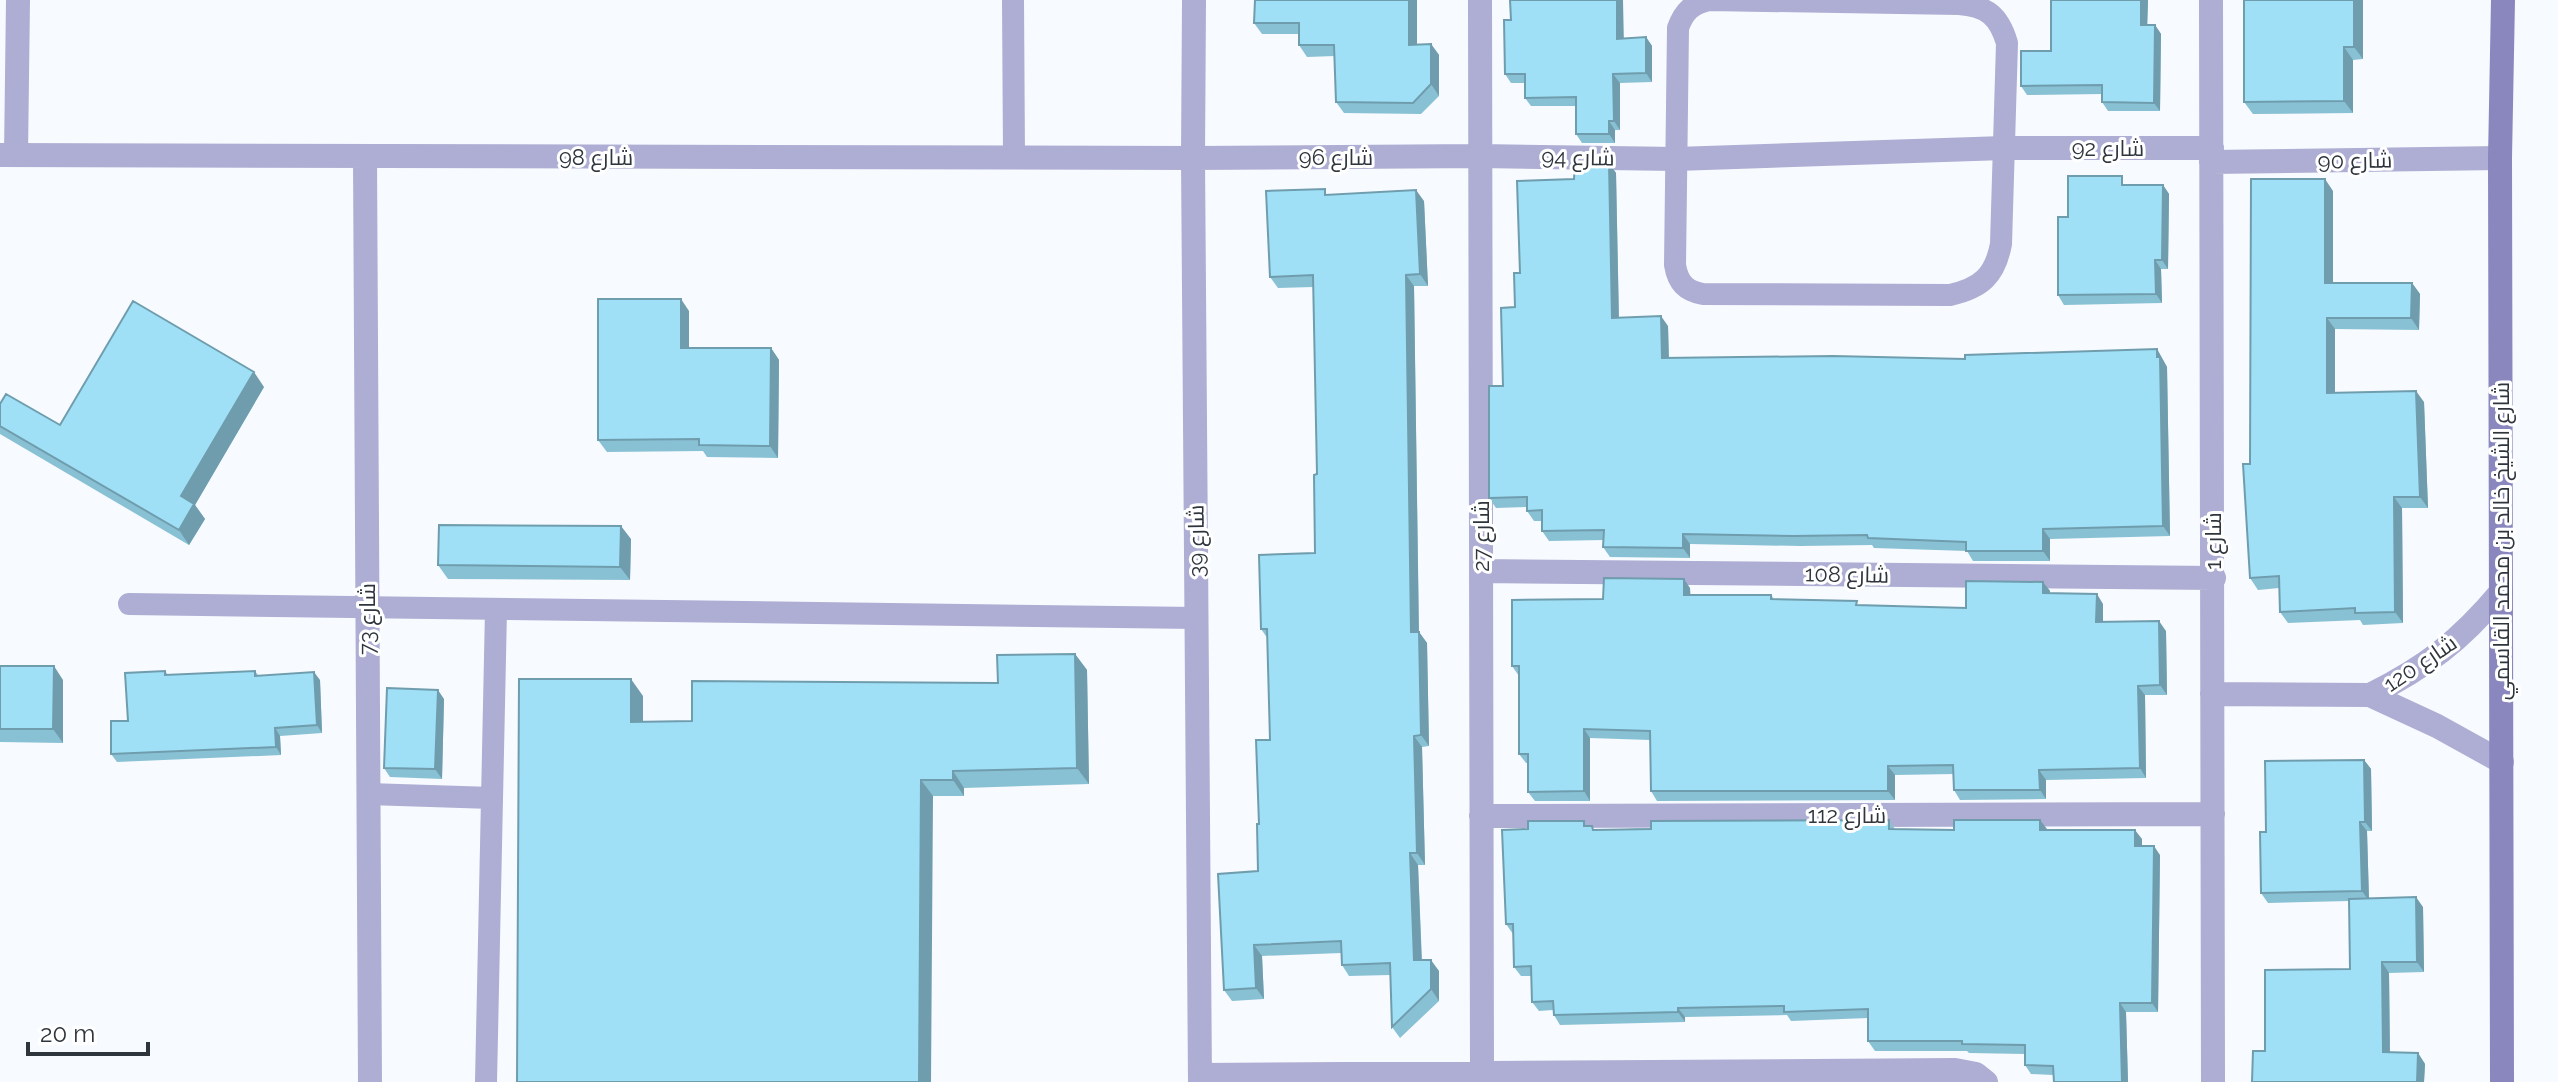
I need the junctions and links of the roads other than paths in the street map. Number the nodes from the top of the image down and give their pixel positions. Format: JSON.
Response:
{"nodes":[{"id":1,"x":18,"y":0,"type":"edge"},
{"id":2,"x":1013,"y":0,"type":"edge"},
{"id":3,"x":1194,"y":0,"type":"edge"},
{"id":4,"x":1480,"y":0,"type":"edge"},
{"id":5,"x":2211,"y":0,"type":"edge"},
{"id":6,"x":2503,"y":0,"type":"edge"},
{"id":7,"x":2004,"y":148,"type":"junction"},
{"id":8,"x":8,"y":155,"type":"edge"},
{"id":9,"x":2212,"y":155,"type":"junction"},
{"id":10,"x":365,"y":156,"type":"junction"},
{"id":11,"x":1480,"y":156,"type":"junction"},
{"id":12,"x":1014,"y":157,"type":"junction"},
{"id":13,"x":1193,"y":158,"type":"junction"},
{"id":14,"x":2500,"y":158,"type":"junction"},
{"id":15,"x":1676,"y":159,"type":"junction"},
{"id":16,"x":1481,"y":571,"type":"junction"},
{"id":17,"x":2214,"y":578,"type":"junction"},
{"id":18,"x":2501,"y":592,"type":"junction"},
{"id":19,"x":129,"y":604,"type":"dead end"},
{"id":20,"x":367,"y":608,"type":"junction"},
{"id":21,"x":496,"y":610,"type":"junction"},
{"id":22,"x":1197,"y":618,"type":"junction"},
{"id":23,"x":2212,"y":694,"type":"junction"},
{"id":24,"x":2370,"y":695,"type":"junction"},
{"id":25,"x":2502,"y":762,"type":"junction"},
{"id":26,"x":368,"y":794,"type":"junction"},
{"id":27,"x":492,"y":798,"type":"junction"},
{"id":28,"x":2213,"y":814,"type":"junction"},
{"id":29,"x":1481,"y":816,"type":"junction"},
{"id":30,"x":1482,"y":1072,"type":"junction"},
{"id":31,"x":1200,"y":1078,"type":"edge"},
{"id":32,"x":370,"y":1082,"type":"edge"},
{"id":33,"x":486,"y":1082,"type":"edge"},
{"id":34,"x":1986,"y":1082,"type":"edge"},
{"id":35,"x":2213,"y":1082,"type":"edge"},
{"id":36,"x":2502,"y":1082,"type":"edge"}],
"edges":[{"from":1,"to":8,"type":"street"},
{"from":2,"to":12,"type":"lane"},
{"from":3,"to":13,"type":"street","name":"شارع 39"},
{"from":4,"to":11,"type":"street","name":"شارع 27"},
{"from":5,"to":9,"type":"street","name":"شارع 1"},
{"from":6,"to":14,"type":"main road","name":"شارع الشيخ خالد بن محمد القاسمي"},
{"from":7,"to":9,"type":"street","name":"شارع 92"},
{"from":7,"to":15,"type":"street","name":"شارع 92"},
{"from":7,"to":15,"type":"lane"},
{"from":7,"to":15,"type":"lane"},
{"from":8,"to":10,"type":"street","name":"شارع 98"},
{"from":9,"to":14,"type":"street","name":"شارع 90"},
{"from":9,"to":17,"type":"street","name":"شارع 1"},
{"from":10,"to":12,"type":"street","name":"شارع 98"},
{"from":10,"to":20,"type":"street","name":"شارع 73"},
{"from":11,"to":13,"type":"street","name":"شارع 96"},
{"from":11,"to":15,"type":"street","name":"شارع 94"},
{"from":11,"to":16,"type":"street","name":"شارع 27"},
{"from":12,"to":13,"type":"street","name":"شارع 98"},
{"from":13,"to":22,"type":"street","name":"شارع 39"},
{"from":14,"to":18,"type":"main road","name":"شارع الشيخ خالد بن محمد القاسمي"},
{"from":16,"to":17,"type":"street","name":"شارع 108"},
{"from":16,"to":29,"type":"street","name":"شارع 27"},
{"from":17,"to":23,"type":"street","name":"شارع 1"},
{"from":18,"to":24,"type":"street","name":"شارع 120"},
{"from":18,"to":25,"type":"main road","name":"شارع الشيخ خالد بن محمد القاسمي"},
{"from":19,"to":20,"type":"lane"},
{"from":20,"to":21,"type":"lane"},
{"from":20,"to":26,"type":"street","name":"شارع 73"},
{"from":21,"to":22,"type":"lane"},
{"from":21,"to":27,"type":"lane"},
{"from":22,"to":31,"type":"street","name":"شارع 39"},
{"from":23,"to":24,"type":"street","name":"شارع 120"},
{"from":23,"to":28,"type":"street","name":"شارع 1"},
{"from":24,"to":25,"type":"street","name":"شارع 120"},
{"from":25,"to":36,"type":"main road","name":"شارع الشيخ خالد بن محمد القاسمي"},
{"from":26,"to":27,"type":"lane"},
{"from":26,"to":32,"type":"street","name":"شارع 73"},
{"from":27,"to":33,"type":"lane"},
{"from":28,"to":29,"type":"street","name":"شارع 112"},
{"from":28,"to":35,"type":"street","name":"شارع 1"},
{"from":29,"to":30,"type":"street","name":"شارع 27"},
{"from":30,"to":31,"type":"street"},
{"from":30,"to":34,"type":"street"}]}
